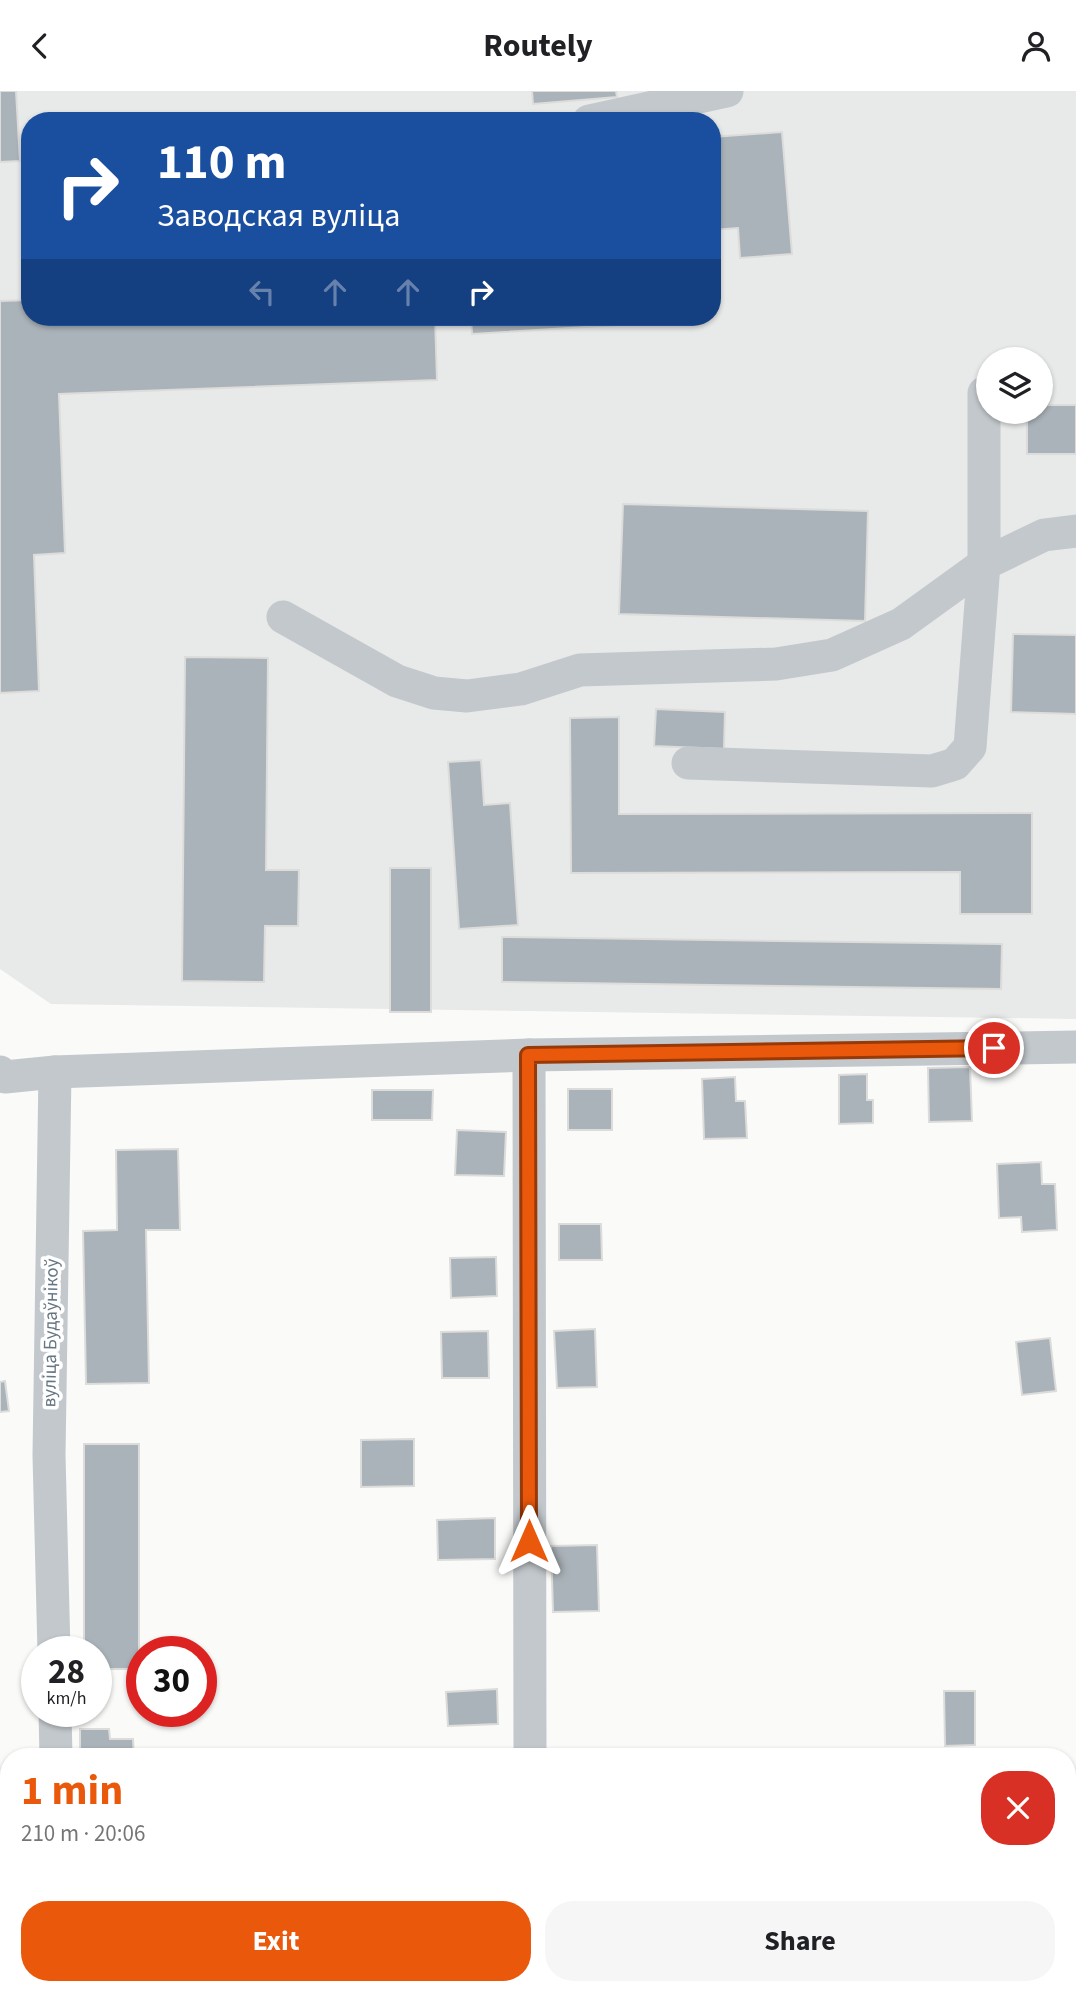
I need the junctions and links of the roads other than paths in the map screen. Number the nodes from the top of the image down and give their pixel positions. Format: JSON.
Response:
{"nodes":[{"id":1,"x":727,"y":91,"type":"edge"},
{"id":2,"x":630,"y":112,"type":"edge"},
{"id":3,"x":984,"y":424,"type":"edge"},
{"id":4,"x":1076,"y":531,"type":"edge"},
{"id":5,"x":984,"y":564,"type":"junction"},
{"id":6,"x":283,"y":618,"type":"dead end"},
{"id":7,"x":688,"y":763,"type":"dead end"},
{"id":8,"x":1076,"y":1047,"type":"edge"},
{"id":9,"x":528,"y":1055,"type":"junction"},
{"id":10,"x":0,"y":1072,"type":"edge"},
{"id":11,"x":55,"y":1072,"type":"junction"},
{"id":12,"x":54,"y":1636,"type":"edge"},
{"id":13,"x":55,"y":1727,"type":"edge"},
{"id":14,"x":56,"y":1748,"type":"edge"},
{"id":15,"x":530,"y":1748,"type":"edge"}],
"edges":[{"from":1,"to":2,"type":"street"},
{"from":3,"to":5,"type":"street"},
{"from":4,"to":5,"type":"street"},
{"from":5,"to":6,"type":"street"},
{"from":5,"to":7,"type":"street"},
{"from":8,"to":9,"type":"street"},
{"from":9,"to":11,"type":"street"},
{"from":9,"to":15,"type":"street"},
{"from":10,"to":11,"type":"street"},
{"from":11,"to":12,"type":"street","name":"вуліца Будаўнікоў"},
{"from":13,"to":14,"type":"street"}]}
